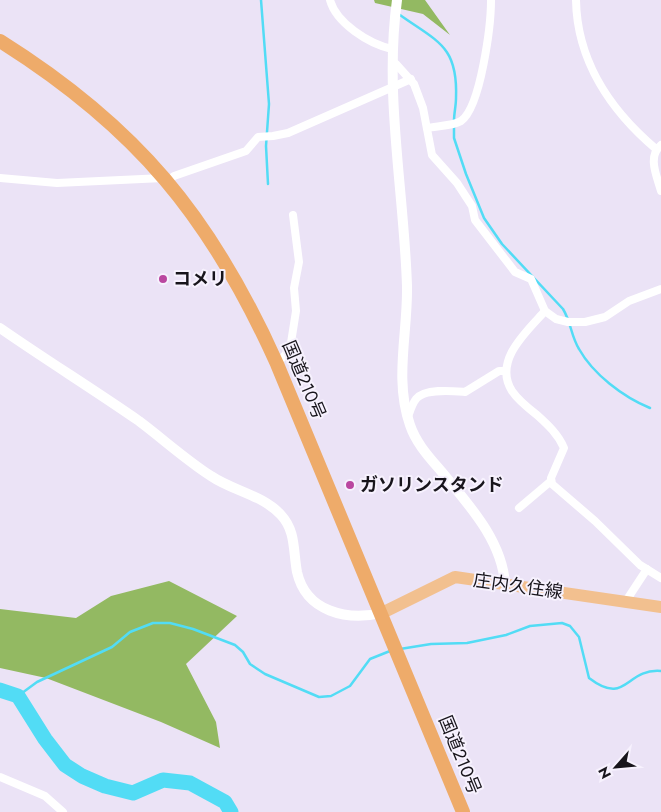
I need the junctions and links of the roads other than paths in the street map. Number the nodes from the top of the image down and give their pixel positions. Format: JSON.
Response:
{"nodes":[{"id":1,"x":330,"y":0,"type":"edge"},
{"id":2,"x":397,"y":0,"type":"edge"},
{"id":3,"x":491,"y":0,"type":"edge"},
{"id":4,"x":576,"y":0,"type":"edge"},
{"id":5,"x":0,"y":40,"type":"edge"},
{"id":6,"x":392,"y":49,"type":"junction"},
{"id":7,"x":392,"y":64,"type":"junction"},
{"id":8,"x":411,"y":79,"type":"junction"},
{"id":9,"x":393,"y":89,"type":"junction"},
{"id":10,"x":427,"y":128,"type":"junction"},
{"id":11,"x":659,"y":147,"type":"edge"},
{"id":12,"x":0,"y":178,"type":"edge"},
{"id":13,"x":166,"y":179,"type":"junction"},
{"id":14,"x":661,"y":191,"type":"edge"},
{"id":15,"x":294,"y":215,"type":"dead end"},
{"id":16,"x":661,"y":289,"type":"edge"},
{"id":17,"x":545,"y":312,"type":"junction"},
{"id":18,"x":0,"y":328,"type":"edge"},
{"id":19,"x":276,"y":364,"type":"junction"},
{"id":20,"x":504,"y":371,"type":"junction"},
{"id":21,"x":408,"y":417,"type":"junction"},
{"id":22,"x":550,"y":481,"type":"junction"},
{"id":23,"x":519,"y":508,"type":"dead end"},
{"id":24,"x":647,"y":569,"type":"junction"},
{"id":25,"x":661,"y":578,"type":"edge"},
{"id":26,"x":505,"y":584,"type":"junction"},
{"id":27,"x":626,"y":601,"type":"junction"},
{"id":28,"x":661,"y":607,"type":"edge"},
{"id":29,"x":382,"y":613,"type":"junction"},
{"id":30,"x":0,"y":777,"type":"edge"},
{"id":31,"x":64,"y":812,"type":"edge"},
{"id":32,"x":463,"y":812,"type":"edge"}],
"edges":[{"from":1,"to":6,"type":"street"},
{"from":2,"to":6,"type":"street"},
{"from":3,"to":10,"type":"street"},
{"from":4,"to":11,"type":"street"},
{"from":5,"to":13,"type":"highway","name":"国道210号"},
{"from":6,"to":7,"type":"street"},
{"from":7,"to":8,"type":"street"},
{"from":7,"to":9,"type":"street"},
{"from":8,"to":9,"type":"street"},
{"from":8,"to":10,"type":"street"},
{"from":9,"to":13,"type":"street"},
{"from":9,"to":21,"type":"street"},
{"from":10,"to":17,"type":"street"},
{"from":11,"to":14,"type":"street"},
{"from":12,"to":13,"type":"street"},
{"from":13,"to":19,"type":"highway","name":"国道210号"},
{"from":15,"to":19,"type":"street"},
{"from":16,"to":17,"type":"street"},
{"from":17,"to":20,"type":"street"},
{"from":18,"to":29,"type":"street"},
{"from":19,"to":29,"type":"highway","name":"国道210号"},
{"from":20,"to":21,"type":"street"},
{"from":20,"to":22,"type":"street"},
{"from":21,"to":26,"type":"street"},
{"from":22,"to":23,"type":"street"},
{"from":22,"to":24,"type":"street"},
{"from":24,"to":25,"type":"street"},
{"from":24,"to":27,"type":"street"},
{"from":26,"to":27,"type":"main road","name":"庄内久住線"},
{"from":26,"to":29,"type":"main road","name":"庄内久住線"},
{"from":27,"to":28,"type":"main road","name":"庄内久住線"},
{"from":29,"to":32,"type":"highway","name":"国道210号"},
{"from":30,"to":31,"type":"street"}]}
